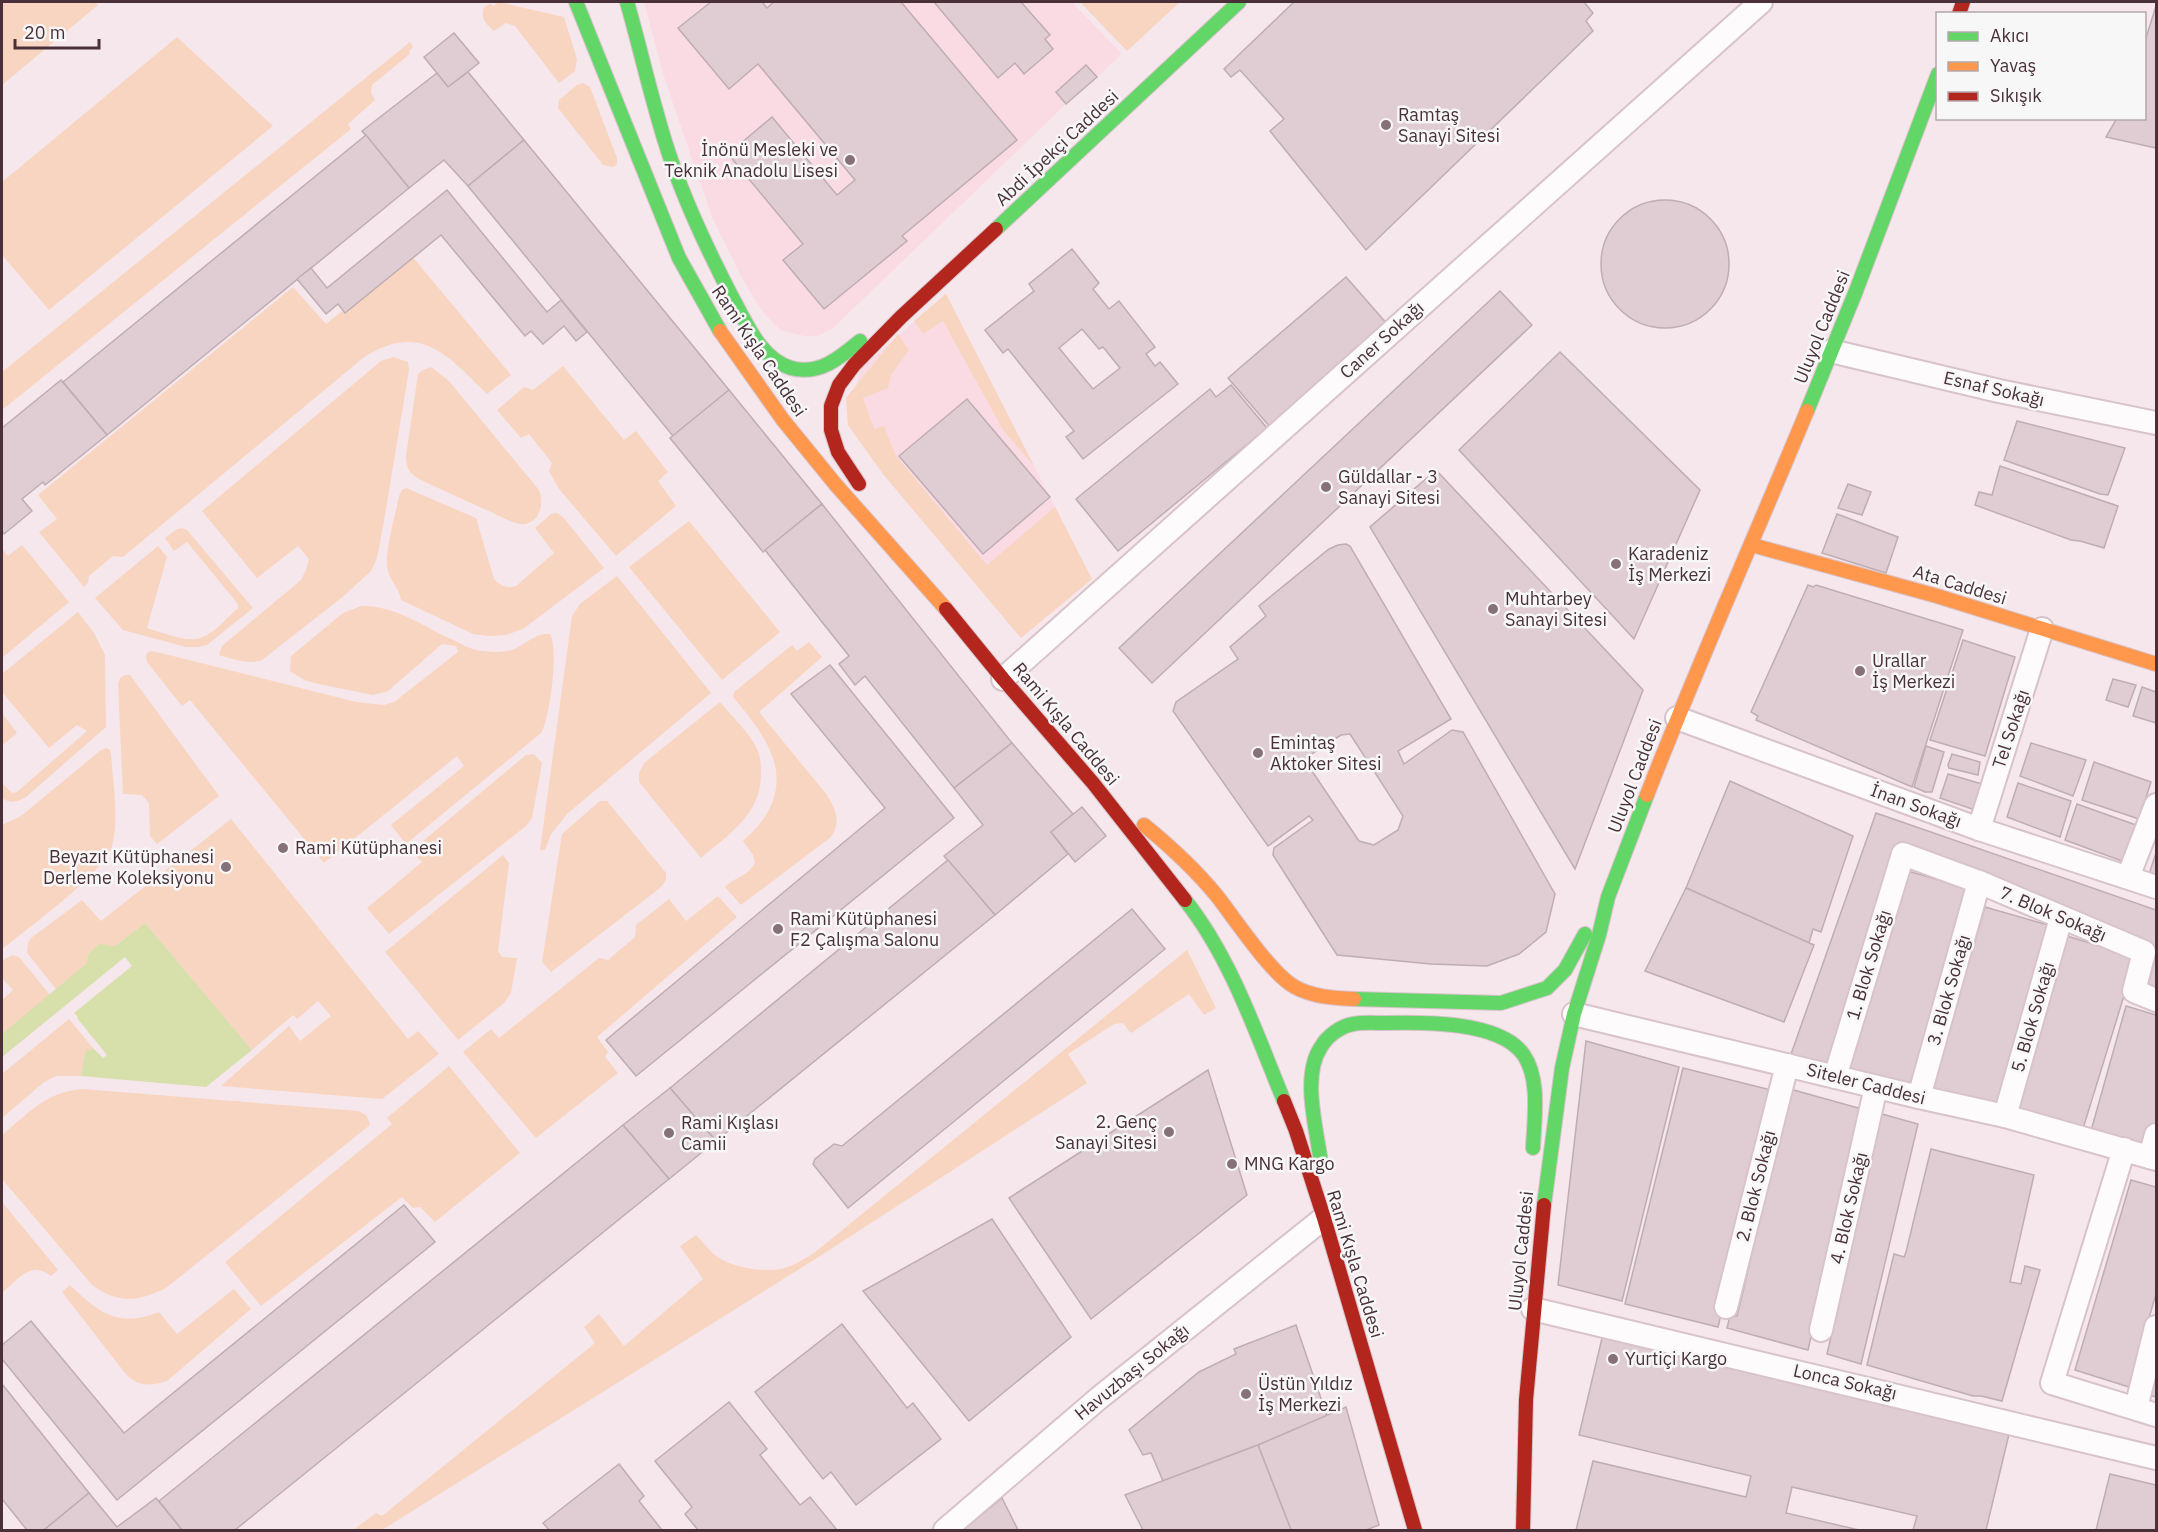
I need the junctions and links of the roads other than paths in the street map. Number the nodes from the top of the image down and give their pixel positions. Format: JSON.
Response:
{"nodes":[{"id":1,"x":576,"y":2,"type":"edge"},
{"id":2,"x":627,"y":2,"type":"edge"},
{"id":3,"x":1239,"y":2,"type":"edge"},
{"id":4,"x":1761,"y":2,"type":"edge"},
{"id":5,"x":1936,"y":79,"type":"edge"},
{"id":6,"x":898,"y":319,"type":"junction"},
{"id":7,"x":1832,"y":351,"type":"junction"},
{"id":8,"x":2157,"y":423,"type":"edge"},
{"id":9,"x":871,"y":499,"type":"dead end"},
{"id":10,"x":1752,"y":545,"type":"junction"},
{"id":11,"x":933,"y":573,"type":"dead end"},
{"id":12,"x":955,"y":618,"type":"junction"},
{"id":13,"x":2042,"y":629,"type":"junction"},
{"id":14,"x":2157,"y":664,"type":"edge"},
{"id":15,"x":1003,"y":679,"type":"junction"},
{"id":16,"x":1677,"y":718,"type":"junction"},
{"id":17,"x":1094,"y":783,"type":"junction"},
{"id":18,"x":2157,"y":805,"type":"edge"},
{"id":19,"x":1979,"y":829,"type":"junction"},
{"id":20,"x":1903,"y":854,"type":"joint"},
{"id":21,"x":2128,"y":877,"type":"junction"},
{"id":22,"x":1979,"y":882,"type":"junction"},
{"id":23,"x":2157,"y":887,"type":"edge"},
{"id":24,"x":1608,"y":897,"type":"junction"},
{"id":25,"x":2061,"y":918,"type":"junction"},
{"id":26,"x":2157,"y":1000,"type":"edge"},
{"id":27,"x":1574,"y":1014,"type":"junction"},
{"id":28,"x":1787,"y":1065,"type":"junction"},
{"id":29,"x":1834,"y":1077,"type":"junction"},
{"id":30,"x":1876,"y":1087,"type":"junction"},
{"id":31,"x":1919,"y":1097,"type":"junction"},
{"id":32,"x":2005,"y":1116,"type":"junction"},
{"id":33,"x":2157,"y":1135,"type":"edge"},
{"id":34,"x":2124,"y":1149,"type":"junction"},
{"id":35,"x":2153,"y":1158,"type":"edge"},
{"id":36,"x":1533,"y":1162,"type":"dead end"},
{"id":37,"x":1534,"y":1180,"type":"dead end"},
{"id":38,"x":1324,"y":1218,"type":"junction"},
{"id":39,"x":1541,"y":1225,"type":"junction"},
{"id":40,"x":1726,"y":1307,"type":"dead end"},
{"id":41,"x":1533,"y":1309,"type":"junction"},
{"id":42,"x":2157,"y":1328,"type":"edge"},
{"id":43,"x":1821,"y":1330,"type":"dead end"},
{"id":44,"x":2146,"y":1412,"type":"edge"},
{"id":45,"x":2157,"y":1458,"type":"edge"},
{"id":46,"x":1400,"y":1479,"type":"junction"},
{"id":47,"x":1523,"y":1502,"type":"junction"},
{"id":48,"x":1422,"y":1509,"type":"dead end"},
{"id":49,"x":1508,"y":1524,"type":"dead end"},
{"id":50,"x":945,"y":1530,"type":"edge"},
{"id":51,"x":1415,"y":1530,"type":"edge"},
{"id":52,"x":1523,"y":1530,"type":"edge"}],
"edges":[{"from":1,"to":12,"type":"main road","name":"Rami Kışla Caddesi"},
{"from":2,"to":6,"type":"main road","name":"Rami Kışla Caddesi"},
{"from":3,"to":6,"type":"main road","name":"Abdi İpekçi Caddesi"},
{"from":4,"to":15,"type":"street","name":"Caner Sokağı"},
{"from":5,"to":7,"type":"main road","name":"Uluyol Caddesi"},
{"from":6,"to":9,"type":"main road"},
{"from":7,"to":8,"type":"street","name":"Esnaf Sokağı"},
{"from":7,"to":10,"type":"main road","name":"Uluyol Caddesi"},
{"from":10,"to":13,"type":"main road","name":"Ata Caddesi"},
{"from":10,"to":16,"type":"main road","name":"Uluyol Caddesi"},
{"from":11,"to":12,"type":"main road"},
{"from":12,"to":15,"type":"main road","name":"Rami Kışla Caddesi"},
{"from":13,"to":14,"type":"main road","name":"Ata Caddesi"},
{"from":13,"to":19,"type":"street","name":"Tel Sokağı"},
{"from":15,"to":17,"type":"main road","name":"Rami Kışla Caddesi"},
{"from":16,"to":19,"type":"street","name":"İnan Sokağı"},
{"from":16,"to":24,"type":"main road","name":"Uluyol Caddesi"},
{"from":17,"to":24,"type":"main road"},
{"from":17,"to":38,"type":"main road","name":"Rami Kışla Caddesi"},
{"from":18,"to":21,"type":"street"},
{"from":19,"to":21,"type":"street","name":"İnan Sokağı"},
{"from":20,"to":22,"type":"street","name":"7. Blok Sokağı"},
{"from":20,"to":29,"type":"street","name":"1. Blok Sokağı"},
{"from":21,"to":23,"type":"street","name":"İnan Sokağı"},
{"from":22,"to":25,"type":"street","name":"7. Blok Sokağı"},
{"from":22,"to":31,"type":"street","name":"3. Blok Sokağı"},
{"from":24,"to":27,"type":"main road","name":"Uluyol Caddesi"},
{"from":25,"to":26,"type":"street","name":"7. Blok Sokağı"},
{"from":25,"to":32,"type":"street","name":"5. Blok Sokağı"},
{"from":27,"to":28,"type":"street","name":"Siteler Caddesi"},
{"from":27,"to":39,"type":"main road","name":"Uluyol Caddesi"},
{"from":28,"to":29,"type":"street","name":"Siteler Caddesi"},
{"from":28,"to":40,"type":"street","name":"2. Blok Sokağı"},
{"from":29,"to":30,"type":"street","name":"Siteler Caddesi"},
{"from":30,"to":31,"type":"street","name":"Siteler Caddesi"},
{"from":30,"to":43,"type":"street","name":"4. Blok Sokağı"},
{"from":31,"to":32,"type":"street","name":"Siteler Caddesi"},
{"from":32,"to":34,"type":"street","name":"Siteler Caddesi"},
{"from":33,"to":35,"type":"street"},
{"from":34,"to":35,"type":"street","name":"Siteler Caddesi"},
{"from":34,"to":44,"type":"street"},
{"from":36,"to":38,"type":"main road"},
{"from":37,"to":39,"type":"main road"},
{"from":38,"to":46,"type":"main road","name":"Rami Kışla Caddesi"},
{"from":38,"to":50,"type":"street","name":"Havuzbaşı Sokağı"},
{"from":39,"to":41,"type":"main road","name":"Uluyol Caddesi"},
{"from":41,"to":45,"type":"street","name":"Lonca Sokağı"},
{"from":41,"to":47,"type":"main road","name":"Uluyol Caddesi"},
{"from":42,"to":44,"type":"street"},
{"from":46,"to":48,"type":"main road"},
{"from":46,"to":51,"type":"main road","name":"Rami Kışla Caddesi"},
{"from":47,"to":49,"type":"main road"},
{"from":47,"to":52,"type":"main road","name":"Uluyol Caddesi"}]}
